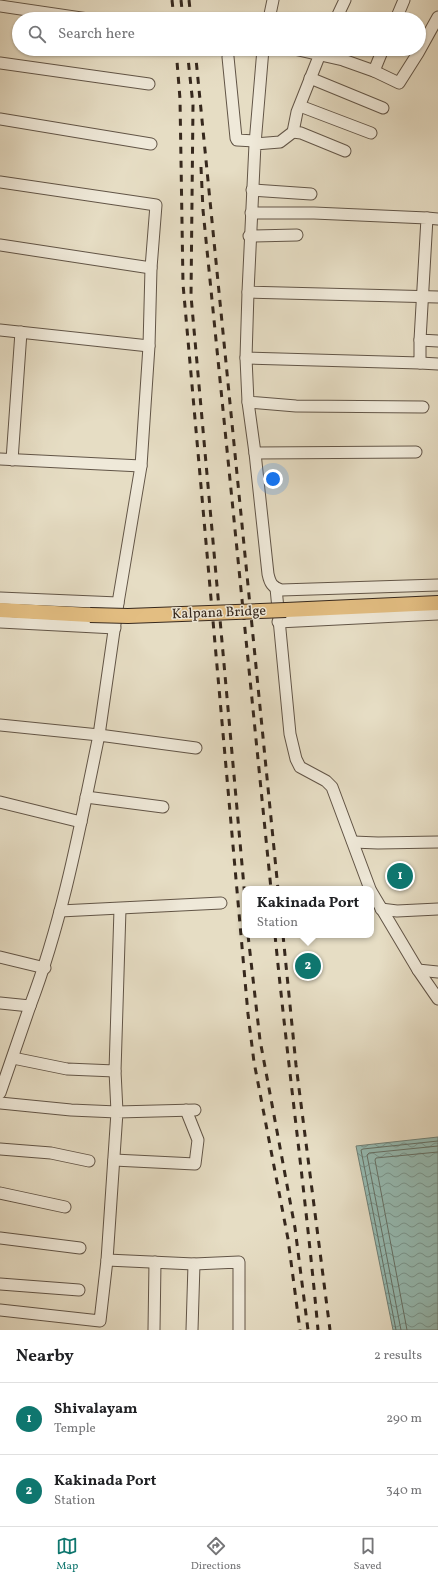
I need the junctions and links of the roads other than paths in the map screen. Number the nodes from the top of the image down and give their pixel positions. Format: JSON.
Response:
{"nodes":[{"id":1,"x":273,"y":0,"type":"edge"},
{"id":2,"x":345,"y":0,"type":"edge"},
{"id":3,"x":404,"y":0,"type":"edge"},
{"id":4,"x":0,"y":6,"type":"edge"},
{"id":5,"x":41,"y":12,"type":"edge"},
{"id":6,"x":270,"y":12,"type":"edge"},
{"id":7,"x":339,"y":12,"type":"edge"},
{"id":8,"x":399,"y":12,"type":"edge"},
{"id":9,"x":438,"y":17,"type":"edge"},
{"id":10,"x":426,"y":39,"type":"edge"},
{"id":11,"x":228,"y":56,"type":"dead end"},
{"id":12,"x":262,"y":56,"type":"edge"},
{"id":13,"x":318,"y":56,"type":"edge"},
{"id":14,"x":332,"y":56,"type":"edge"},
{"id":15,"x":380,"y":56,"type":"edge"},
{"id":16,"x":416,"y":56,"type":"edge"},
{"id":17,"x":0,"y":63,"type":"edge"},
{"id":18,"x":374,"y":71,"type":"junction"},
{"id":19,"x":310,"y":78,"type":"junction"},
{"id":20,"x":149,"y":84,"type":"dead end"},
{"id":21,"x":300,"y":106,"type":"junction"},
{"id":22,"x":384,"y":108,"type":"dead end"},
{"id":23,"x":0,"y":119,"type":"edge"},
{"id":24,"x":293,"y":132,"type":"junction"},
{"id":25,"x":371,"y":133,"type":"dead end"},
{"id":26,"x":255,"y":142,"type":"junction"},
{"id":27,"x":151,"y":144,"type":"dead end"},
{"id":28,"x":344,"y":151,"type":"dead end"},
{"id":29,"x":0,"y":182,"type":"edge"},
{"id":30,"x":252,"y":190,"type":"junction"},
{"id":31,"x":311,"y":194,"type":"dead end"},
{"id":32,"x":251,"y":213,"type":"junction"},
{"id":33,"x":433,"y":219,"type":"edge"},
{"id":34,"x":298,"y":235,"type":"dead end"},
{"id":35,"x":250,"y":236,"type":"junction"},
{"id":36,"x":0,"y":245,"type":"edge"},
{"id":37,"x":151,"y":268,"type":"junction"},
{"id":38,"x":248,"y":292,"type":"junction"},
{"id":39,"x":422,"y":297,"type":"junction"},
{"id":40,"x":438,"y":297,"type":"edge"},
{"id":41,"x":0,"y":330,"type":"edge"},
{"id":42,"x":21,"y":332,"type":"junction"},
{"id":43,"x":420,"y":340,"type":"junction"},
{"id":44,"x":438,"y":341,"type":"edge"},
{"id":45,"x":149,"y":346,"type":"junction"},
{"id":46,"x":246,"y":358,"type":"junction"},
{"id":47,"x":420,"y":364,"type":"junction"},
{"id":48,"x":438,"y":364,"type":"edge"},
{"id":49,"x":248,"y":402,"type":"junction"},
{"id":50,"x":423,"y":407,"type":"dead end"},
{"id":51,"x":416,"y":452,"type":"dead end"},
{"id":52,"x":255,"y":453,"type":"junction"},
{"id":53,"x":0,"y":459,"type":"edge"},
{"id":54,"x":12,"y":460,"type":"junction"},
{"id":55,"x":141,"y":466,"type":"junction"},
{"id":56,"x":438,"y":585,"type":"edge"},
{"id":57,"x":276,"y":588,"type":"junction"},
{"id":58,"x":0,"y":598,"type":"edge"},
{"id":59,"x":118,"y":603,"type":"junction"},
{"id":60,"x":438,"y":603,"type":"edge"},
{"id":61,"x":0,"y":610,"type":"edge"},
{"id":62,"x":438,"y":614,"type":"edge"},
{"id":63,"x":0,"y":622,"type":"edge"},
{"id":64,"x":278,"y":622,"type":"junction"},
{"id":65,"x":115,"y":628,"type":"junction"},
{"id":66,"x":0,"y":725,"type":"edge"},
{"id":67,"x":99,"y":736,"type":"junction"},
{"id":68,"x":196,"y":748,"type":"dead end"},
{"id":69,"x":86,"y":797,"type":"junction"},
{"id":70,"x":0,"y":802,"type":"edge"},
{"id":71,"x":163,"y":807,"type":"dead end"},
{"id":72,"x":81,"y":822,"type":"junction"},
{"id":73,"x":353,"y":842,"type":"junction"},
{"id":74,"x":438,"y":842,"type":"edge"},
{"id":75,"x":370,"y":886,"type":"edge"},
{"id":76,"x":374,"y":896,"type":"edge"},
{"id":77,"x":222,"y":903,"type":"dead end"},
{"id":78,"x":120,"y":909,"type":"junction"},
{"id":79,"x":381,"y":909,"type":"junction"},
{"id":80,"x":438,"y":909,"type":"edge"},
{"id":81,"x":60,"y":911,"type":"junction"},
{"id":82,"x":0,"y":957,"type":"edge"},
{"id":83,"x":44,"y":968,"type":"junction"},
{"id":84,"x":418,"y":970,"type":"junction"},
{"id":85,"x":438,"y":972,"type":"edge"},
{"id":86,"x":438,"y":999,"type":"edge"},
{"id":87,"x":0,"y":1003,"type":"edge"},
{"id":88,"x":30,"y":1006,"type":"junction"},
{"id":89,"x":13,"y":1058,"type":"junction"},
{"id":90,"x":116,"y":1071,"type":"junction"},
{"id":91,"x":0,"y":1093,"type":"edge"},
{"id":92,"x":0,"y":1103,"type":"edge"},
{"id":93,"x":117,"y":1112,"type":"junction"},
{"id":94,"x":0,"y":1148,"type":"edge"},
{"id":95,"x":114,"y":1160,"type":"junction"},
{"id":96,"x":89,"y":1161,"type":"dead end"},
{"id":97,"x":0,"y":1193,"type":"edge"},
{"id":98,"x":65,"y":1207,"type":"dead end"},
{"id":99,"x":0,"y":1238,"type":"edge"},
{"id":100,"x":80,"y":1248,"type":"dead end"},
{"id":101,"x":107,"y":1260,"type":"junction"},
{"id":102,"x":155,"y":1262,"type":"junction"},
{"id":103,"x":194,"y":1264,"type":"junction"},
{"id":104,"x":0,"y":1284,"type":"edge"},
{"id":105,"x":79,"y":1290,"type":"dead end"},
{"id":106,"x":0,"y":1310,"type":"edge"},
{"id":107,"x":99,"y":1325,"type":"edge"},
{"id":108,"x":154,"y":1330,"type":"edge"},
{"id":109,"x":192,"y":1330,"type":"edge"},
{"id":110,"x":239,"y":1330,"type":"edge"}],
"edges":[{"from":1,"to":6,"type":"street"},
{"from":2,"to":7,"type":"street"},
{"from":3,"to":8,"type":"street"},
{"from":4,"to":5,"type":"street"},
{"from":9,"to":10,"type":"street"},
{"from":11,"to":26,"type":"street"},
{"from":12,"to":26,"type":"street"},
{"from":13,"to":19,"type":"street"},
{"from":14,"to":18,"type":"street"},
{"from":15,"to":18,"type":"street"},
{"from":16,"to":18,"type":"street"},
{"from":17,"to":20,"type":"street"},
{"from":19,"to":21,"type":"street"},
{"from":19,"to":22,"type":"street"},
{"from":21,"to":24,"type":"street"},
{"from":21,"to":25,"type":"street"},
{"from":23,"to":27,"type":"street"},
{"from":24,"to":26,"type":"street"},
{"from":24,"to":28,"type":"street"},
{"from":26,"to":30,"type":"street"},
{"from":29,"to":37,"type":"street"},
{"from":30,"to":31,"type":"street"},
{"from":30,"to":32,"type":"street"},
{"from":32,"to":33,"type":"street"},
{"from":32,"to":35,"type":"street"},
{"from":33,"to":39,"type":"street"},
{"from":34,"to":35,"type":"street"},
{"from":35,"to":38,"type":"street"},
{"from":36,"to":37,"type":"street"},
{"from":37,"to":45,"type":"street"},
{"from":38,"to":39,"type":"street"},
{"from":38,"to":46,"type":"street"},
{"from":39,"to":40,"type":"street"},
{"from":39,"to":43,"type":"street"},
{"from":41,"to":42,"type":"street"},
{"from":42,"to":45,"type":"street"},
{"from":42,"to":54,"type":"street"},
{"from":43,"to":44,"type":"street"},
{"from":43,"to":47,"type":"street"},
{"from":45,"to":55,"type":"street"},
{"from":46,"to":47,"type":"street"},
{"from":46,"to":49,"type":"street"},
{"from":47,"to":48,"type":"street"},
{"from":49,"to":50,"type":"street"},
{"from":49,"to":52,"type":"street"},
{"from":51,"to":52,"type":"street"},
{"from":52,"to":57,"type":"street"},
{"from":53,"to":54,"type":"street"},
{"from":54,"to":55,"type":"street"},
{"from":55,"to":59,"type":"street"},
{"from":56,"to":57,"type":"street"},
{"from":57,"to":64,"type":"street"},
{"from":58,"to":59,"type":"street"},
{"from":59,"to":65,"type":"street"},
{"from":60,"to":61,"type":"main road","name":"Kalpana Bridge","bridge":true},
{"from":62,"to":64,"type":"street"},
{"from":63,"to":65,"type":"street"},
{"from":64,"to":73,"type":"street"},
{"from":65,"to":67,"type":"street"},
{"from":66,"to":67,"type":"street"},
{"from":67,"to":68,"type":"street"},
{"from":67,"to":69,"type":"street"},
{"from":69,"to":71,"type":"street"},
{"from":69,"to":72,"type":"street"},
{"from":70,"to":72,"type":"street"},
{"from":72,"to":81,"type":"street"},
{"from":73,"to":74,"type":"street"},
{"from":73,"to":75,"type":"street"},
{"from":76,"to":79,"type":"street"},
{"from":77,"to":78,"type":"street"},
{"from":78,"to":81,"type":"street"},
{"from":78,"to":90,"type":"street"},
{"from":79,"to":80,"type":"street"},
{"from":79,"to":84,"type":"street"},
{"from":81,"to":83,"type":"street"},
{"from":82,"to":83,"type":"street"},
{"from":83,"to":88,"type":"street"},
{"from":84,"to":85,"type":"street"},
{"from":84,"to":86,"type":"street"},
{"from":87,"to":88,"type":"street"},
{"from":88,"to":89,"type":"street"},
{"from":89,"to":90,"type":"street"},
{"from":89,"to":91,"type":"street"},
{"from":90,"to":93,"type":"street"},
{"from":92,"to":93,"type":"street"},
{"from":93,"to":95,"type":"street"},
{"from":93,"to":95,"type":"street"},
{"from":94,"to":96,"type":"street"},
{"from":95,"to":101,"type":"street"},
{"from":97,"to":98,"type":"street"},
{"from":99,"to":100,"type":"street"},
{"from":101,"to":102,"type":"street"},
{"from":101,"to":107,"type":"street"},
{"from":102,"to":103,"type":"street"},
{"from":102,"to":108,"type":"street"},
{"from":103,"to":109,"type":"street"},
{"from":103,"to":110,"type":"street"},
{"from":104,"to":105,"type":"street"},
{"from":106,"to":107,"type":"street"}]}
